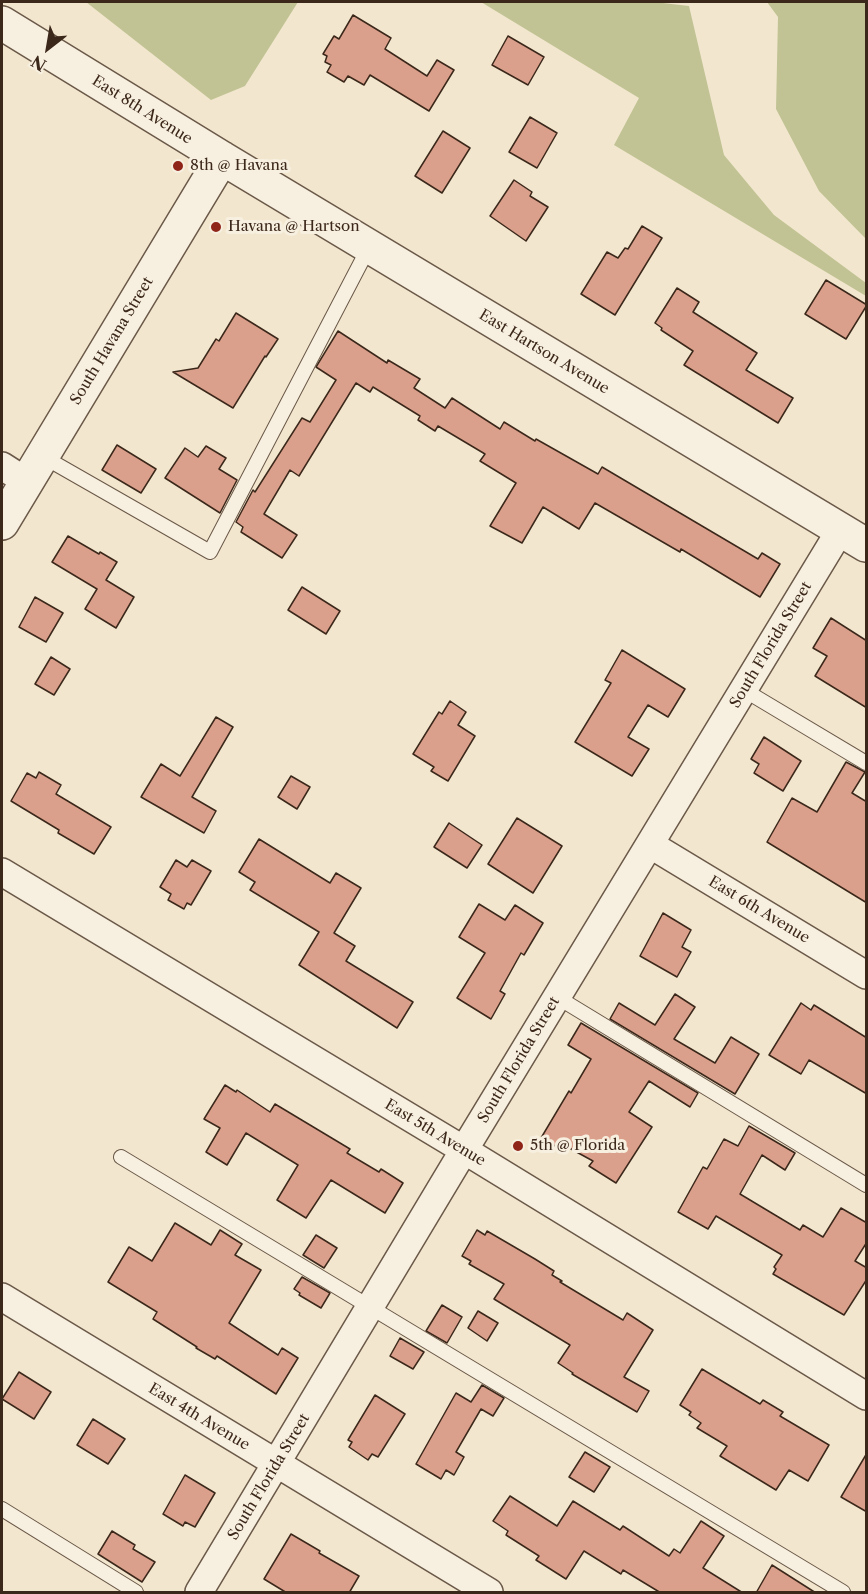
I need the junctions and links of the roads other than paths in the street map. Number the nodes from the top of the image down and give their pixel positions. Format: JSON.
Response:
{"nodes":[{"id":1,"x":2,"y":23,"type":"edge"},
{"id":2,"x":222,"y":158,"type":"junction"},
{"id":3,"x":369,"y":247,"type":"junction"},
{"id":4,"x":23,"y":468,"type":"edge"},
{"id":5,"x":2,"y":524,"type":"edge"},
{"id":6,"x":854,"y":537,"type":"edge"},
{"id":7,"x":744,"y":690,"type":"junction"},
{"id":8,"x":867,"y":763,"type":"edge"},
{"id":9,"x":651,"y":845,"type":"junction"},
{"id":10,"x":2,"y":872,"type":"edge"},
{"id":11,"x":867,"y":975,"type":"edge"},
{"id":12,"x":557,"y":998,"type":"junction"},
{"id":13,"x":464,"y":1150,"type":"junction"},
{"id":14,"x":121,"y":1157,"type":"dead end"},
{"id":15,"x":867,"y":1185,"type":"edge"},
{"id":16,"x":2,"y":1297,"type":"edge"},
{"id":17,"x":370,"y":1307,"type":"junction"},
{"id":18,"x":867,"y":1396,"type":"edge"},
{"id":19,"x":276,"y":1464,"type":"junction"},
{"id":20,"x":2,"y":1509,"type":"edge"},
{"id":21,"x":136,"y":1593,"type":"edge"},
{"id":22,"x":199,"y":1593,"type":"edge"},
{"id":23,"x":489,"y":1593,"type":"edge"},
{"id":24,"x":843,"y":1593,"type":"edge"}],
"edges":[{"from":1,"to":2,"type":"street","name":"East 8th Avenue"},
{"from":2,"to":3,"type":"street","name":"East Hartson Avenue"},
{"from":2,"to":4,"type":"street","name":"South Havana Street"},
{"from":3,"to":4,"type":"lane"},
{"from":3,"to":6,"type":"street","name":"East Hartson Avenue"},
{"from":4,"to":5,"type":"street","name":"South Havana Street"},
{"from":6,"to":7,"type":"street","name":"South Florida Street"},
{"from":7,"to":8,"type":"lane"},
{"from":7,"to":9,"type":"street","name":"South Florida Street"},
{"from":9,"to":11,"type":"street","name":"East 6th Avenue"},
{"from":9,"to":12,"type":"street","name":"South Florida Street"},
{"from":10,"to":13,"type":"street","name":"East 5th Avenue"},
{"from":12,"to":13,"type":"street","name":"South Florida Street"},
{"from":12,"to":15,"type":"lane"},
{"from":13,"to":17,"type":"street","name":"South Florida Street"},
{"from":13,"to":18,"type":"street","name":"East 5th Avenue"},
{"from":14,"to":17,"type":"lane"},
{"from":16,"to":19,"type":"street","name":"East 4th Avenue"},
{"from":17,"to":19,"type":"street","name":"South Florida Street"},
{"from":17,"to":24,"type":"lane"},
{"from":19,"to":22,"type":"street","name":"South Florida Street"},
{"from":19,"to":23,"type":"street","name":"East 4th Avenue"},
{"from":20,"to":21,"type":"lane"}]}
